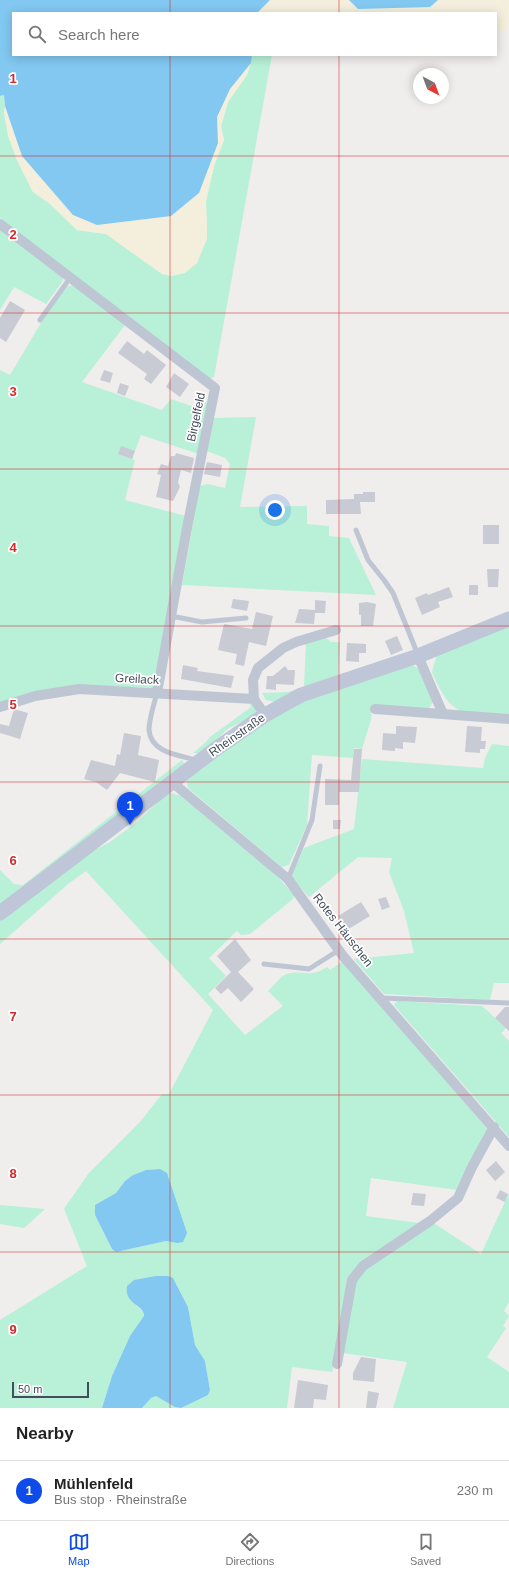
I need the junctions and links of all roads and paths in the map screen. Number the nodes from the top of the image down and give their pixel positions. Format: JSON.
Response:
{"nodes":[{"id":1,"x":0,"y":224,"type":"edge"},
{"id":2,"x":70,"y":278,"type":"junction"},
{"id":3,"x":40,"y":320,"type":"dead end"},
{"id":4,"x":356,"y":530,"type":"dead end"},
{"id":5,"x":171,"y":616,"type":"junction"},
{"id":6,"x":246,"y":618,"type":"dead end"},
{"id":7,"x":509,"y":618,"type":"edge"},
{"id":8,"x":336,"y":630,"type":"dead end"},
{"id":9,"x":418,"y":656,"type":"junction"},
{"id":10,"x":157,"y":693,"type":"junction"},
{"id":11,"x":254,"y":699,"type":"junction"},
{"id":12,"x":0,"y":707,"type":"edge"},
{"id":13,"x":375,"y":710,"type":"dead end"},
{"id":14,"x":443,"y":714,"type":"junction"},
{"id":15,"x":265,"y":715,"type":"junction"},
{"id":16,"x":509,"y":720,"type":"edge"},
{"id":17,"x":200,"y":761,"type":"junction"},
{"id":18,"x":320,"y":766,"type":"dead end"},
{"id":19,"x":173,"y":783,"type":"junction"},
{"id":20,"x":288,"y":879,"type":"junction"},
{"id":21,"x":0,"y":913,"type":"edge"},
{"id":22,"x":339,"y":950,"type":"junction"},
{"id":23,"x":264,"y":964,"type":"dead end"},
{"id":24,"x":382,"y":998,"type":"junction"},
{"id":25,"x":509,"y":1003,"type":"edge"},
{"id":26,"x":494,"y":1127,"type":"junction"},
{"id":27,"x":509,"y":1146,"type":"edge"},
{"id":28,"x":337,"y":1364,"type":"dead end"}],
"edges":[{"from":1,"to":2,"type":"street","name":"Birgelfeld"},
{"from":2,"to":3,"type":"lane"},
{"from":2,"to":5,"type":"street","name":"Birgelfeld"},
{"from":4,"to":9,"type":"lane"},
{"from":5,"to":6,"type":"lane"},
{"from":5,"to":10,"type":"street","name":"Birgelfeld"},
{"from":7,"to":9,"type":"main road","name":"Rheinstraße"},
{"from":8,"to":11,"type":"street"},
{"from":9,"to":14,"type":"street"},
{"from":9,"to":15,"type":"main road","name":"Rheinstraße"},
{"from":10,"to":11,"type":"street","name":"Greilack"},
{"from":10,"to":12,"type":"street","name":"Greilack"},
{"from":10,"to":17,"type":"lane"},
{"from":11,"to":15,"type":"street"},
{"from":13,"to":14,"type":"street"},
{"from":14,"to":16,"type":"street"},
{"from":15,"to":17,"type":"main road","name":"Rheinstraße"},
{"from":17,"to":19,"type":"main road","name":"Rheinstraße"},
{"from":18,"to":20,"type":"lane"},
{"from":19,"to":20,"type":"street","name":"Rotes Häuschen"},
{"from":19,"to":21,"type":"main road","name":"Rheinstraße"},
{"from":20,"to":22,"type":"street","name":"Rotes Häuschen"},
{"from":22,"to":23,"type":"lane"},
{"from":22,"to":24,"type":"street","name":"Rotes Häuschen"},
{"from":24,"to":25,"type":"lane"},
{"from":24,"to":26,"type":"street","name":"Rotes Häuschen"},
{"from":26,"to":27,"type":"street","name":"Rotes Häuschen"},
{"from":26,"to":28,"type":"street"}]}
